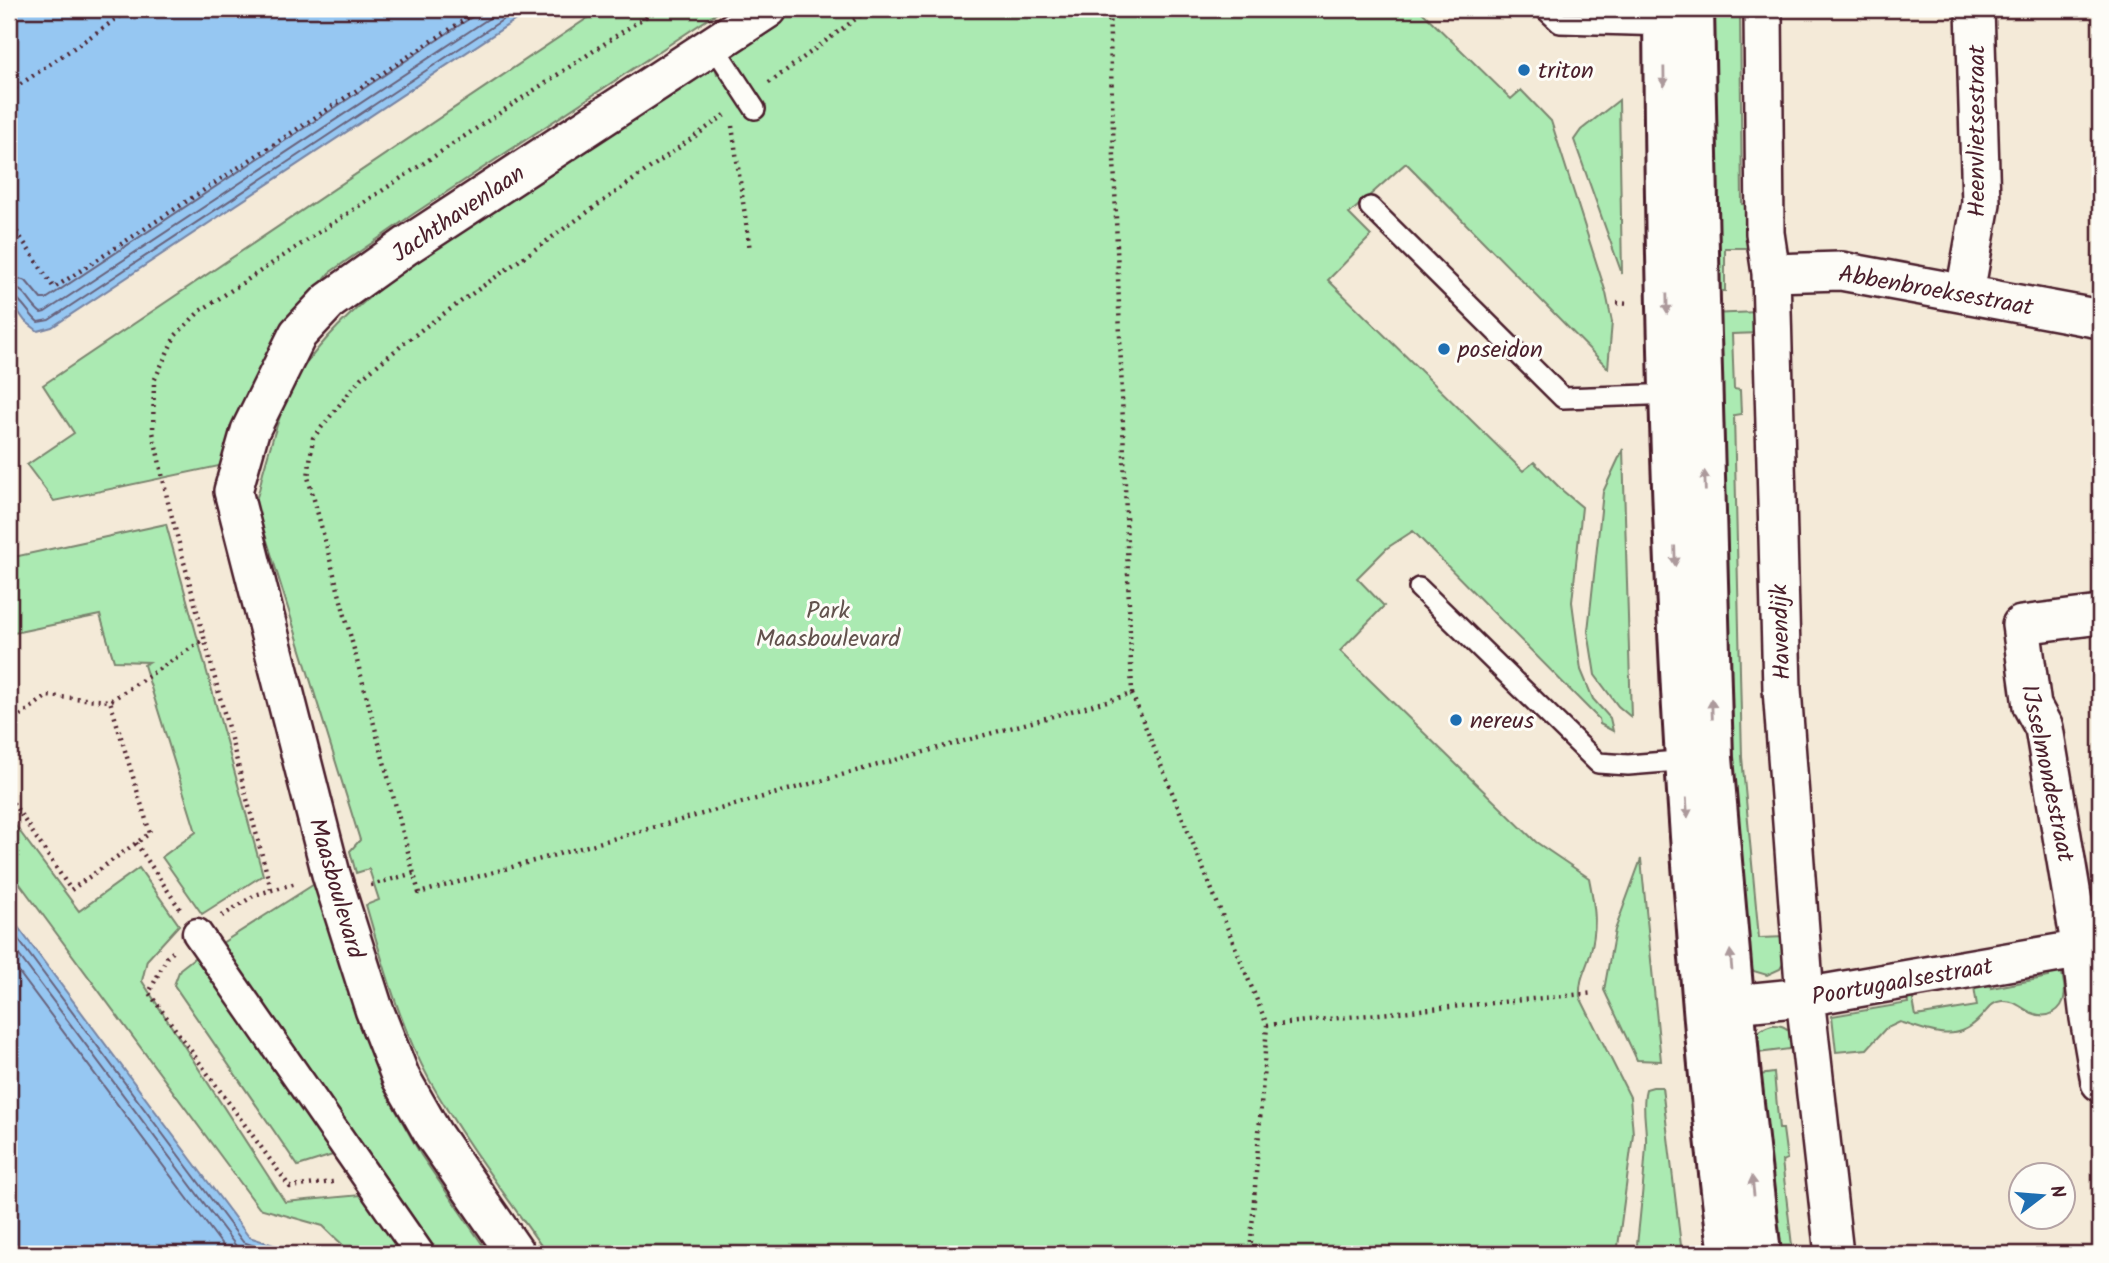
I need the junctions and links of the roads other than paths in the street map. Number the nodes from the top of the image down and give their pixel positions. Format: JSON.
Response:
{"nodes":[{"id":1,"x":768,"y":9,"type":"edge"},
{"id":2,"x":1545,"y":9,"type":"edge"},
{"id":3,"x":1763,"y":9,"type":"edge"},
{"id":4,"x":1975,"y":9,"type":"edge"},
{"id":5,"x":1679,"y":17,"type":"edge"},
{"id":6,"x":713,"y":45,"type":"junction"},
{"id":7,"x":752,"y":104,"type":"road end"},
{"id":8,"x":1370,"y":207,"type":"dead end"},
{"id":9,"x":1771,"y":273,"type":"junction"},
{"id":10,"x":1965,"y":293,"type":"junction"},
{"id":11,"x":2100,"y":319,"type":"edge"},
{"id":12,"x":1685,"y":394,"type":"junction"},
{"id":13,"x":233,"y":491,"type":"joint"},
{"id":14,"x":1419,"y":589,"type":"dead end"},
{"id":15,"x":2100,"y":615,"type":"edge"},
{"id":16,"x":1698,"y":760,"type":"junction"},
{"id":17,"x":197,"y":933,"type":"road end"},
{"id":18,"x":2091,"y":948,"type":"edge"},
{"id":19,"x":1805,"y":998,"type":"junction"},
{"id":20,"x":1718,"y":1006,"type":"junction"},
{"id":21,"x":2100,"y":1082,"type":"edge"},
{"id":22,"x":420,"y":1254,"type":"edge"},
{"id":23,"x":516,"y":1254,"type":"edge"},
{"id":24,"x":1729,"y":1254,"type":"edge"},
{"id":25,"x":1761,"y":1254,"type":"edge"},
{"id":26,"x":1834,"y":1254,"type":"edge"}],
"edges":[{"from":1,"to":6,"type":"street","name":"Jachthavenlaan"},
{"from":2,"to":5,"type":"lane"},
{"from":3,"to":9,"type":"street","name":"Havendijk"},
{"from":4,"to":10,"type":"street","name":"Heenvlietsestraat"},
{"from":5,"to":12,"type":"street"},
{"from":6,"to":7,"type":"lane"},
{"from":6,"to":13,"type":"street","name":"Jachthavenlaan"},
{"from":8,"to":12,"type":"lane"},
{"from":9,"to":10,"type":"street","name":"Abbenbroeksestraat"},
{"from":9,"to":19,"type":"street","name":"Havendijk"},
{"from":10,"to":11,"type":"street","name":"Abbenbroeksestraat"},
{"from":12,"to":16,"type":"street"},
{"from":13,"to":23,"type":"street","name":"Maasboulevard"},
{"from":14,"to":16,"type":"lane"},
{"from":15,"to":18,"type":"street","name":"IJsselmondestraat"},
{"from":16,"to":20,"type":"street"},
{"from":17,"to":22,"type":"street"},
{"from":18,"to":19,"type":"street","name":"Poortugaalsestraat"},
{"from":18,"to":21,"type":"street","name":"IJsselmondestraat"},
{"from":19,"to":20,"type":"street","name":"Poortugaalsestraat"},
{"from":19,"to":26,"type":"street","name":"Havendijk"},
{"from":20,"to":24,"type":"street"},
{"from":25,"to":20,"type":"street","one_way":true}]}
